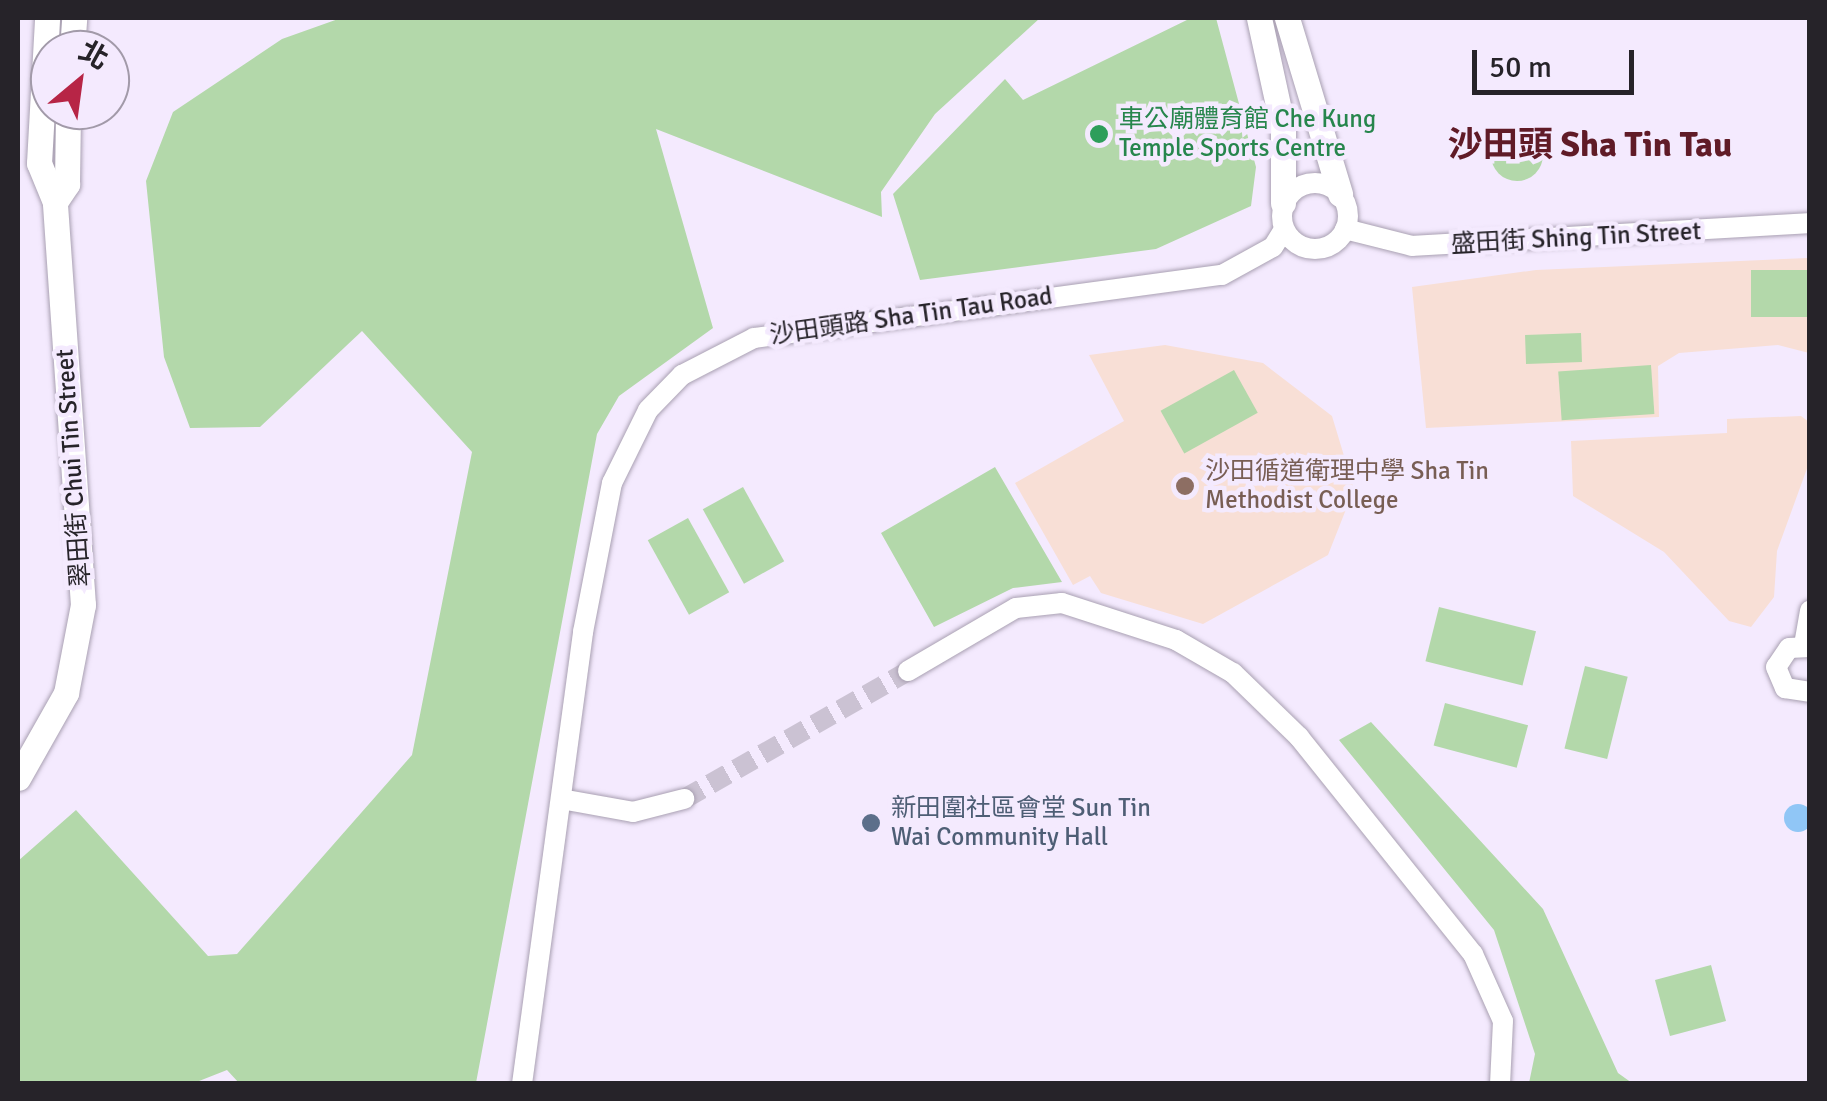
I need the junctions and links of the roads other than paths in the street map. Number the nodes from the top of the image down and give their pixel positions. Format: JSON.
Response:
{"nodes":[{"id":1,"x":47,"y":18,"type":"edge"},
{"id":2,"x":1258,"y":18,"type":"edge"},
{"id":3,"x":1287,"y":18,"type":"edge"},
{"id":4,"x":68,"y":130,"type":"edge"},
{"id":5,"x":1340,"y":194,"type":"junction"},
{"id":6,"x":54,"y":202,"type":"junction"},
{"id":7,"x":1283,"y":204,"type":"junction"},
{"id":8,"x":1810,"y":224,"type":"edge"},
{"id":9,"x":1346,"y":229,"type":"junction"},
{"id":10,"x":1284,"y":231,"type":"junction"},
{"id":11,"x":1810,"y":610,"type":"edge"},
{"id":12,"x":1807,"y":646,"type":"edge"},
{"id":13,"x":908,"y":671,"type":"tunnel mouth"},
{"id":14,"x":1810,"y":692,"type":"edge"},
{"id":15,"x":18,"y":778,"type":"edge"},
{"id":16,"x":562,"y":799,"type":"junction"},
{"id":17,"x":684,"y":799,"type":"tunnel mouth"},
{"id":18,"x":522,"y":1084,"type":"edge"},
{"id":19,"x":1500,"y":1084,"type":"edge"}],
"edges":[{"from":1,"to":6,"type":"street","name":"翠田街 Chui Tin Street"},
{"from":2,"to":7,"type":"street"},
{"from":3,"to":5,"type":"street"},
{"from":4,"to":6,"type":"street","name":"翠田街 Chui Tin Street"},
{"from":5,"to":7,"type":"street"},
{"from":5,"to":9,"type":"street"},
{"from":6,"to":15,"type":"street","name":"翠田街 Chui Tin Street"},
{"from":7,"to":10,"type":"street"},
{"from":8,"to":9,"type":"street","name":"盛田街 Shing Tin Street"},
{"from":9,"to":10,"type":"street"},
{"from":10,"to":16,"type":"street","name":"沙田頭路 Sha Tin Tau Road"},
{"from":11,"to":12,"type":"street"},
{"from":12,"to":14,"type":"street"},
{"from":13,"to":19,"type":"street"},
{"from":16,"to":17,"type":"street"},
{"from":16,"to":18,"type":"street","name":"沙田頭路 Sha Tin Tau Road"}]}
